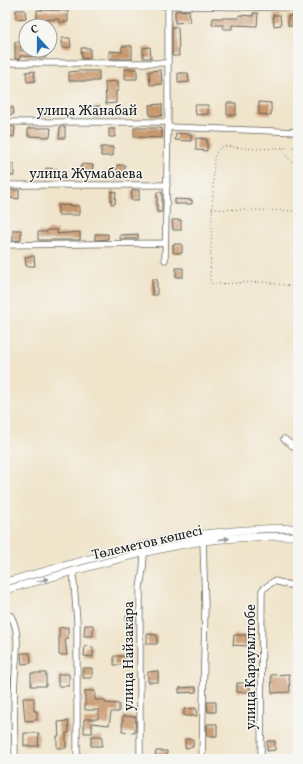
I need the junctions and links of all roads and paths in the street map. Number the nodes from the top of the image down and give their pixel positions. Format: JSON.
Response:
{"nodes":[{"id":1,"x":133,"y":5,"type":"edge"},
{"id":2,"x":168,"y":6,"type":"junction"},
{"id":3,"x":298,"y":8,"type":"edge"},
{"id":4,"x":5,"y":63,"type":"edge"},
{"id":5,"x":168,"y":63,"type":"junction"},
{"id":6,"x":5,"y":122,"type":"edge"},
{"id":7,"x":168,"y":124,"type":"junction"},
{"id":8,"x":298,"y":132,"type":"edge"},
{"id":9,"x":282,"y":147,"type":"junction"},
{"id":10,"x":298,"y":147,"type":"edge"},
{"id":11,"x":298,"y":163,"type":"edge"},
{"id":12,"x":5,"y":185,"type":"edge"},
{"id":13,"x":167,"y":185,"type":"junction"},
{"id":14,"x":212,"y":209,"type":"junction"},
{"id":15,"x":298,"y":211,"type":"edge"},
{"id":16,"x":165,"y":243,"type":"junction"},
{"id":17,"x":5,"y":245,"type":"edge"},
{"id":18,"x":165,"y":260,"type":"dead end"},
{"id":19,"x":298,"y":287,"type":"edge"},
{"id":20,"x":284,"y":439,"type":"dead end"},
{"id":21,"x":298,"y":450,"type":"edge"},
{"id":22,"x":298,"y":528,"type":"edge"},
{"id":23,"x":298,"y":536,"type":"edge"},
{"id":24,"x":203,"y":542,"type":"junction"},
{"id":25,"x":144,"y":554,"type":"junction"},
{"id":26,"x":74,"y":572,"type":"junction"},
{"id":27,"x":5,"y":582,"type":"edge"},
{"id":28,"x":298,"y":587,"type":"edge"},
{"id":29,"x":5,"y":590,"type":"edge"},
{"id":30,"x":5,"y":615,"type":"edge"},
{"id":31,"x":15,"y":759,"type":"edge"},
{"id":32,"x":78,"y":759,"type":"edge"},
{"id":33,"x":140,"y":759,"type":"edge"},
{"id":34,"x":202,"y":759,"type":"edge"},
{"id":35,"x":261,"y":759,"type":"edge"}],
"edges":[{"from":1,"to":2,"type":"street"},
{"from":2,"to":3,"type":"street"},
{"from":2,"to":5,"type":"street"},
{"from":4,"to":5,"type":"street"},
{"from":5,"to":7,"type":"street"},
{"from":6,"to":7,"type":"street","name":"улица Жанабай"},
{"from":7,"to":8,"type":"street","name":"улица Жанабай"},
{"from":7,"to":13,"type":"street"},
{"from":9,"to":10,"type":"path"},
{"from":9,"to":11,"type":"path"},
{"from":9,"to":14,"type":"path"},
{"from":12,"to":13,"type":"street","name":"улица Жумабаева"},
{"from":13,"to":16,"type":"street"},
{"from":14,"to":15,"type":"path"},
{"from":14,"to":19,"type":"path"},
{"from":16,"to":17,"type":"street"},
{"from":16,"to":18,"type":"street"},
{"from":20,"to":21,"type":"street"},
{"from":22,"to":27,"type":"main road","name":"Төлеметов көшесі"},
{"from":24,"to":23,"type":"main road","name":"Төлеметов көшесі","one_way":true},
{"from":24,"to":25,"type":"main road","name":"Төлеметов көшесі"},
{"from":24,"to":34,"type":"street"},
{"from":25,"to":26,"type":"main road","name":"Төлеметов көшесі"},
{"from":25,"to":33,"type":"street","name":"улица Найзакара"},
{"from":29,"to":26,"type":"main road","name":"Төлеметов көшесі","one_way":true},
{"from":26,"to":32,"type":"street"},
{"from":28,"to":35,"type":"street","name":"улица Карауылтобе"},
{"from":30,"to":31,"type":"street"}]}
